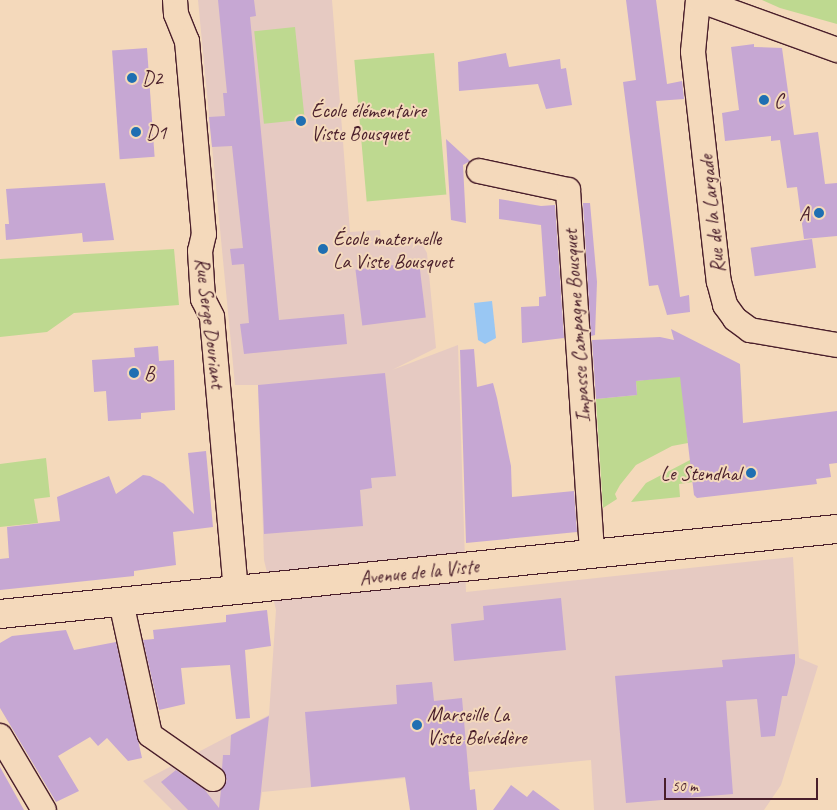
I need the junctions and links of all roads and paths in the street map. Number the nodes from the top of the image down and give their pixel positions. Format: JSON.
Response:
{"nodes":[{"id":1,"x":175,"y":0,"type":"edge"},
{"id":2,"x":698,"y":0,"type":"edge"},
{"id":3,"x":837,"y":50,"type":"edge"},
{"id":4,"x":478,"y":171,"type":"dead end"},
{"id":5,"x":837,"y":345,"type":"edge"},
{"id":6,"x":837,"y":529,"type":"edge"},
{"id":7,"x":592,"y":553,"type":"junction"},
{"id":8,"x":236,"y":590,"type":"junction"},
{"id":9,"x":121,"y":602,"type":"junction"},
{"id":10,"x":0,"y":614,"type":"edge"},
{"id":11,"x":0,"y":736,"type":"edge"},
{"id":12,"x":213,"y":779,"type":"dead end"},
{"id":13,"x":44,"y":810,"type":"edge"}],
"edges":[{"from":1,"to":8,"type":"street","name":"Rue Serge Douriant"},
{"from":2,"to":3,"type":"street"},
{"from":2,"to":5,"type":"street","name":"Rue de la Largade"},
{"from":4,"to":7,"type":"street","name":"Impasse Campagne Bousquet"},
{"from":6,"to":7,"type":"street","name":"Avenue de la Viste"},
{"from":7,"to":8,"type":"street","name":"Avenue de la Viste"},
{"from":8,"to":9,"type":"street","name":"Avenue de la Viste"},
{"from":9,"to":10,"type":"street","name":"Avenue de la Viste"},
{"from":9,"to":12,"type":"street"},
{"from":11,"to":13,"type":"street"}]}
